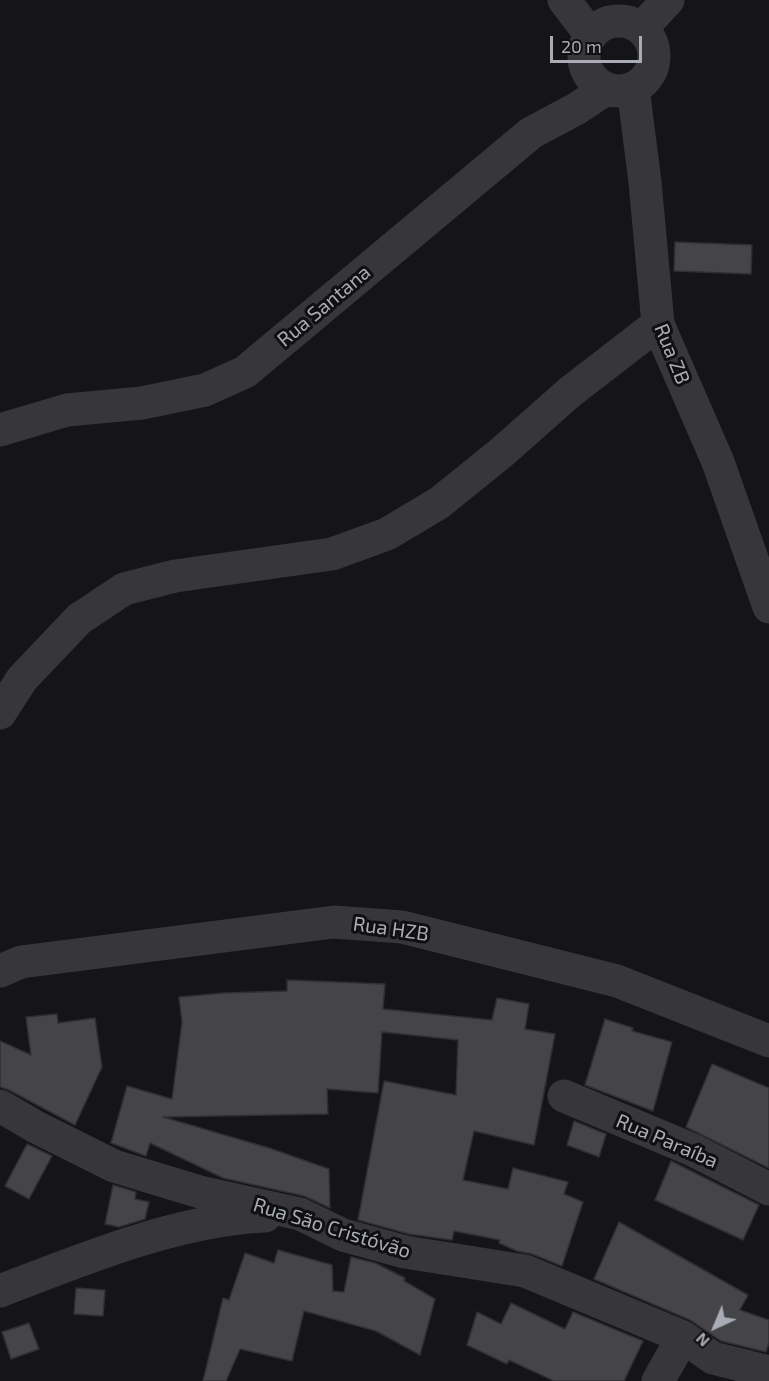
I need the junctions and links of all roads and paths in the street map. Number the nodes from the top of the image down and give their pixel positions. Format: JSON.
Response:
{"nodes":[{"id":1,"x":564,"y":0,"type":"edge"},
{"id":2,"x":668,"y":0,"type":"edge"},
{"id":3,"x":642,"y":28,"type":"junction"},
{"id":4,"x":590,"y":34,"type":"junction"},
{"id":5,"x":620,"y":89,"type":"junction"},
{"id":6,"x":658,"y":324,"type":"junction"},
{"id":7,"x":0,"y":430,"type":"edge"},
{"id":8,"x":769,"y":607,"type":"edge"},
{"id":9,"x":0,"y":713,"type":"edge"},
{"id":10,"x":0,"y":970,"type":"edge"},
{"id":11,"x":769,"y":1041,"type":"edge"},
{"id":12,"x":564,"y":1096,"type":"dead end"},
{"id":13,"x":0,"y":1106,"type":"edge"},
{"id":14,"x":769,"y":1189,"type":"edge"},
{"id":15,"x":300,"y":1214,"type":"junction"},
{"id":16,"x":0,"y":1291,"type":"edge"},
{"id":17,"x":683,"y":1338,"type":"junction"},
{"id":18,"x":769,"y":1372,"type":"edge"},
{"id":19,"x":658,"y":1381,"type":"edge"}],
"edges":[{"from":1,"to":4,"type":"street"},
{"from":2,"to":3,"type":"street"},
{"from":3,"to":4,"type":"street"},
{"from":3,"to":5,"type":"street"},
{"from":4,"to":5,"type":"street"},
{"from":5,"to":6,"type":"street","name":"Rua ZB"},
{"from":5,"to":7,"type":"street","name":"Rua Santana"},
{"from":6,"to":8,"type":"street","name":"Rua ZB"},
{"from":6,"to":9,"type":"street"},
{"from":10,"to":11,"type":"street","name":"Rua HZB"},
{"from":12,"to":14,"type":"street","name":"Rua Paraíba"},
{"from":13,"to":15,"type":"street","name":"Rua São Cristóvão"},
{"from":15,"to":16,"type":"street"},
{"from":15,"to":17,"type":"street","name":"Rua São Cristóvão"},
{"from":17,"to":18,"type":"street","name":"Rua São Cristóvão"},
{"from":17,"to":19,"type":"street"}]}
